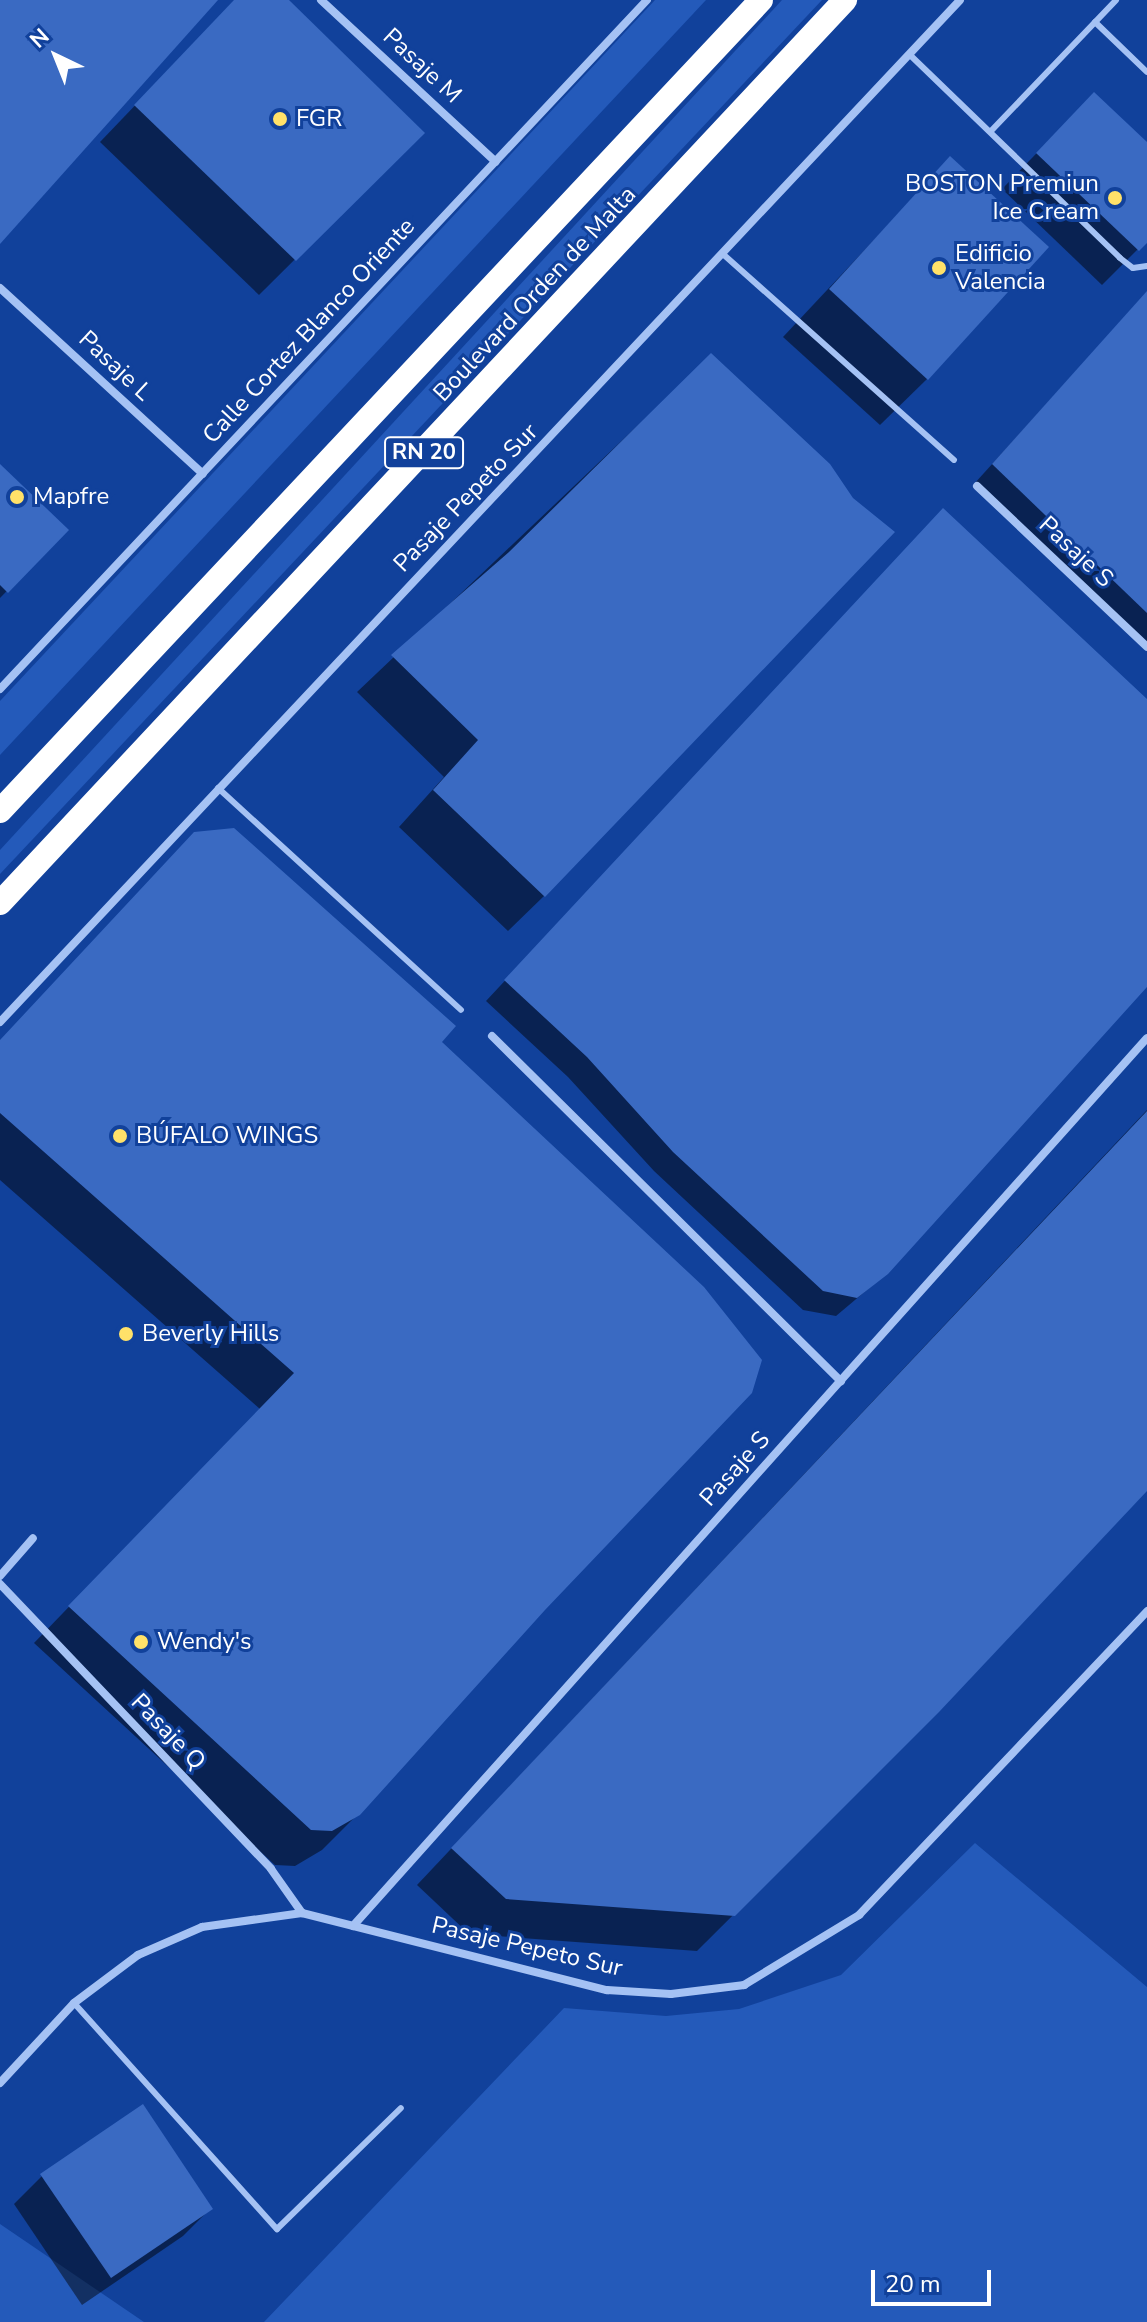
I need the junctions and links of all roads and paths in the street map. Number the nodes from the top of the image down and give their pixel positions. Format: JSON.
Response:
{"nodes":[{"id":1,"x":321,"y":0,"type":"edge"},
{"id":2,"x":647,"y":0,"type":"edge"},
{"id":3,"x":761,"y":0,"type":"edge"},
{"id":4,"x":845,"y":0,"type":"edge"},
{"id":5,"x":960,"y":0,"type":"edge"},
{"id":6,"x":1116,"y":0,"type":"edge"},
{"id":7,"x":1095,"y":22,"type":"junction"},
{"id":8,"x":909,"y":54,"type":"junction"},
{"id":9,"x":1147,"y":72,"type":"edge"},
{"id":10,"x":991,"y":131,"type":"junction"},
{"id":11,"x":496,"y":162,"type":"junction"},
{"id":12,"x":724,"y":255,"type":"junction"},
{"id":13,"x":1147,"y":266,"type":"edge"},
{"id":14,"x":0,"y":288,"type":"edge"},
{"id":15,"x":954,"y":460,"type":"dead end"},
{"id":16,"x":203,"y":474,"type":"junction"},
{"id":17,"x":977,"y":486,"type":"dead end"},
{"id":18,"x":1147,"y":647,"type":"edge"},
{"id":19,"x":0,"y":689,"type":"edge"},
{"id":20,"x":218,"y":788,"type":"junction"},
{"id":21,"x":0,"y":811,"type":"edge"},
{"id":22,"x":0,"y":903,"type":"edge"},
{"id":23,"x":461,"y":1010,"type":"dead end"},
{"id":24,"x":0,"y":1022,"type":"edge"},
{"id":25,"x":492,"y":1036,"type":"dead end"},
{"id":26,"x":1147,"y":1038,"type":"edge"},
{"id":27,"x":841,"y":1381,"type":"junction"},
{"id":28,"x":33,"y":1538,"type":"dead end"},
{"id":29,"x":0,"y":1576,"type":"edge"},
{"id":30,"x":0,"y":1584,"type":"edge"},
{"id":31,"x":1147,"y":1611,"type":"edge"},
{"id":32,"x":302,"y":1913,"type":"junction"},
{"id":33,"x":353,"y":1926,"type":"junction"},
{"id":34,"x":74,"y":2003,"type":"junction"},
{"id":35,"x":0,"y":2083,"type":"edge"},
{"id":36,"x":401,"y":2108,"type":"dead end"}],
"edges":[{"from":1,"to":11,"type":"street","name":"Pasaje M"},
{"from":2,"to":11,"type":"street","name":"Calle Cortez Blanco Oriente"},
{"from":3,"to":21,"type":"highway","name":"Boulevard Orden de Malta","number":"RN 20"},
{"from":4,"to":22,"type":"highway","name":"Boulevard Orden de Malta","number":"RN 20"},
{"from":5,"to":8,"type":"street","name":"Pasaje Pepeto Sur"},
{"from":6,"to":7,"type":"lane"},
{"from":7,"to":9,"type":"lane"},
{"from":7,"to":10,"type":"lane"},
{"from":8,"to":10,"type":"lane"},
{"from":8,"to":12,"type":"street","name":"Pasaje Pepeto Sur"},
{"from":10,"to":13,"type":"lane"},
{"from":11,"to":16,"type":"street","name":"Calle Cortez Blanco Oriente"},
{"from":12,"to":15,"type":"lane"},
{"from":12,"to":20,"type":"street","name":"Pasaje Pepeto Sur"},
{"from":14,"to":16,"type":"street","name":"Pasaje L"},
{"from":16,"to":19,"type":"street","name":"Calle Cortez Blanco Oriente"},
{"from":17,"to":18,"type":"street","name":"Pasaje S"},
{"from":20,"to":23,"type":"lane"},
{"from":20,"to":24,"type":"street","name":"Pasaje Pepeto Sur"},
{"from":25,"to":27,"type":"street"},
{"from":26,"to":27,"type":"street","name":"Pasaje S"},
{"from":27,"to":33,"type":"street","name":"Pasaje S"},
{"from":28,"to":29,"type":"street"},
{"from":30,"to":32,"type":"street","name":"Pasaje Q"},
{"from":31,"to":33,"type":"street","name":"Pasaje Pepeto Sur"},
{"from":32,"to":33,"type":"street","name":"Pasaje Pepeto Sur"},
{"from":32,"to":34,"type":"street","name":"Pasaje Pepeto Sur"},
{"from":34,"to":35,"type":"street","name":"Pasaje Pepeto Sur"},
{"from":34,"to":36,"type":"lane"}]}
